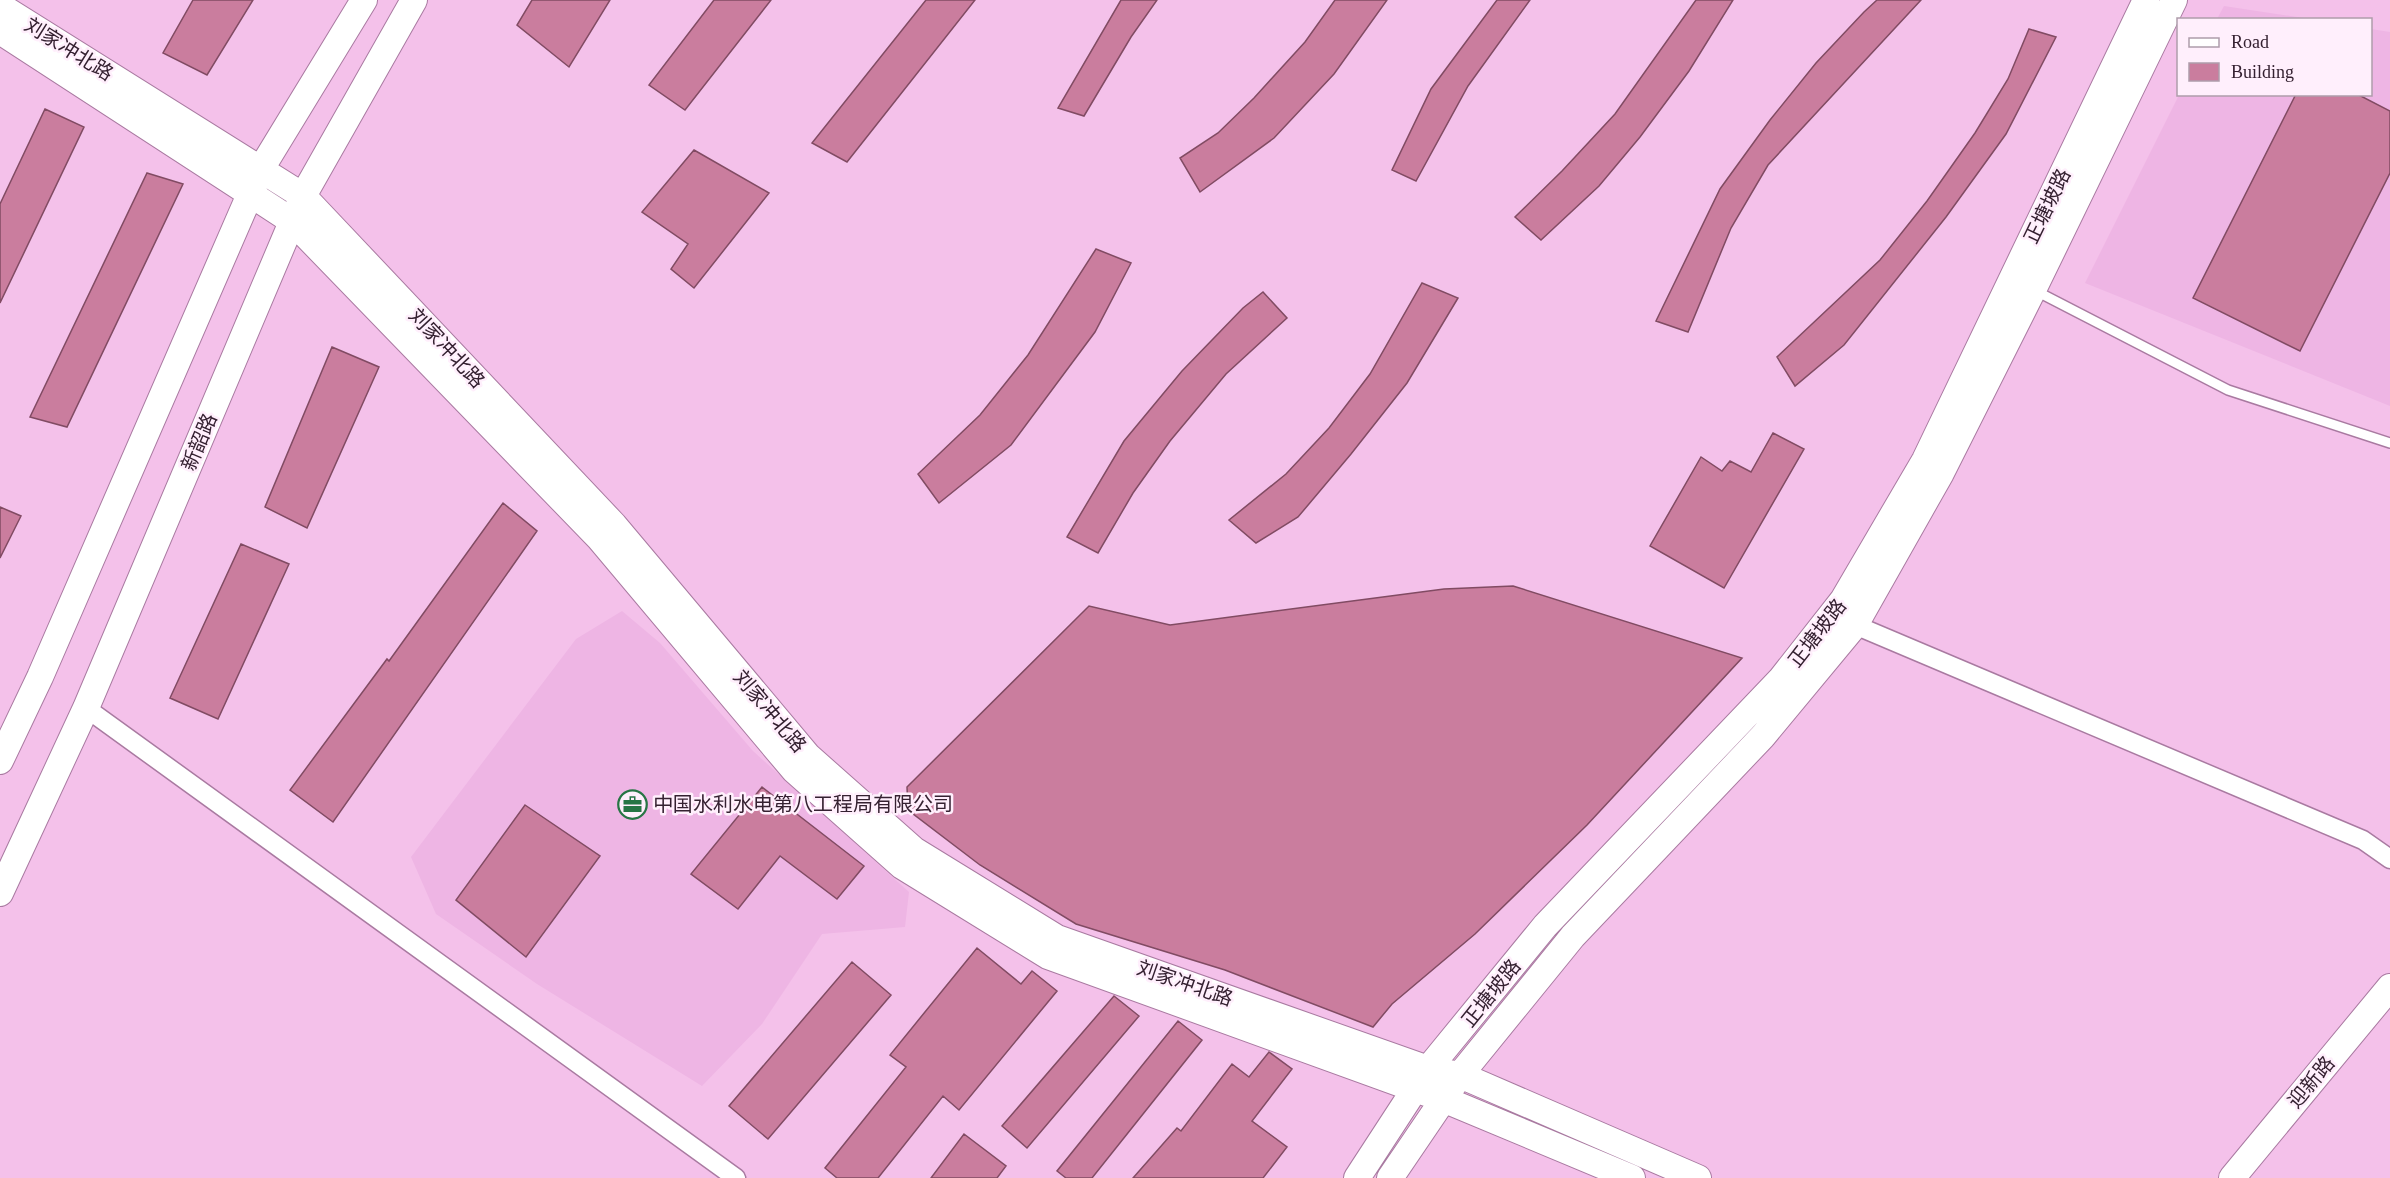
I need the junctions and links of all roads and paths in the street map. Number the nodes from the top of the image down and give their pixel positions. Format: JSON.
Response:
{"nodes":[{"id":1,"x":363,"y":0,"type":"edge"},
{"id":2,"x":414,"y":0,"type":"edge"},
{"id":3,"x":2146,"y":0,"type":"edge"},
{"id":4,"x":2174,"y":0,"type":"edge"},
{"id":5,"x":0,"y":6,"type":"edge"},
{"id":6,"x":0,"y":31,"type":"edge"},
{"id":7,"x":261,"y":170,"type":"junction"},
{"id":8,"x":250,"y":194,"type":"junction"},
{"id":9,"x":303,"y":196,"type":"junction"},
{"id":10,"x":292,"y":221,"type":"junction"},
{"id":11,"x":2033,"y":290,"type":"junction"},
{"id":12,"x":2390,"y":443,"type":"edge"},
{"id":13,"x":1856,"y":625,"type":"junction"},
{"id":14,"x":86,"y":708,"type":"junction"},
{"id":15,"x":0,"y":761,"type":"edge"},
{"id":16,"x":2390,"y":859,"type":"edge"},
{"id":17,"x":0,"y":892,"type":"edge"},
{"id":18,"x":2390,"y":987,"type":"edge"},
{"id":19,"x":1460,"y":1075,"type":"junction"},
{"id":20,"x":1421,"y":1079,"type":"junction"},
{"id":21,"x":1443,"y":1099,"type":"junction"},
{"id":22,"x":736,"y":1178,"type":"edge"},
{"id":23,"x":1357,"y":1178,"type":"edge"},
{"id":24,"x":1390,"y":1178,"type":"edge"},
{"id":25,"x":1632,"y":1178,"type":"edge"},
{"id":26,"x":1698,"y":1178,"type":"edge"},
{"id":27,"x":2232,"y":1178,"type":"edge"}],
"edges":[{"from":1,"to":7,"type":"main road"},
{"from":2,"to":9,"type":"main road","name":"新韶路"},
{"from":3,"to":20,"type":"main road","name":"正塘坡路"},
{"from":4,"to":11,"type":"main road","name":"正塘坡路"},
{"from":5,"to":7,"type":"main road","name":"刘家冲北路"},
{"from":6,"to":8,"type":"main road","name":"刘家冲北路"},
{"from":7,"to":8,"type":"main road"},
{"from":7,"to":9,"type":"main road","name":"刘家冲北路"},
{"from":8,"to":10,"type":"main road","name":"刘家冲北路"},
{"from":8,"to":15,"type":"main road"},
{"from":9,"to":10,"type":"main road","name":"新韶路"},
{"from":9,"to":20,"type":"main road","name":"刘家冲北路"},
{"from":10,"to":14,"type":"main road","name":"新韶路"},
{"from":10,"to":20,"type":"main road","name":"刘家冲北路"},
{"from":11,"to":12,"type":"lane"},
{"from":11,"to":13,"type":"main road","name":"正塘坡路"},
{"from":13,"to":16,"type":"street"},
{"from":13,"to":19,"type":"main road","name":"正塘坡路"},
{"from":14,"to":17,"type":"main road","name":"新韶路"},
{"from":14,"to":22,"type":"street"},
{"from":18,"to":27,"type":"main road","name":"迎新路"},
{"from":19,"to":20,"type":"main road","name":"刘家冲北路"},
{"from":19,"to":21,"type":"main road","name":"正塘坡路"},
{"from":19,"to":26,"type":"main road","name":"刘家冲北路"},
{"from":20,"to":21,"type":"main road","name":"刘家冲北路"},
{"from":20,"to":23,"type":"main road","name":"正塘坡路"},
{"from":21,"to":24,"type":"main road","name":"正塘坡路"},
{"from":21,"to":25,"type":"main road","name":"刘家冲北路"}]}
